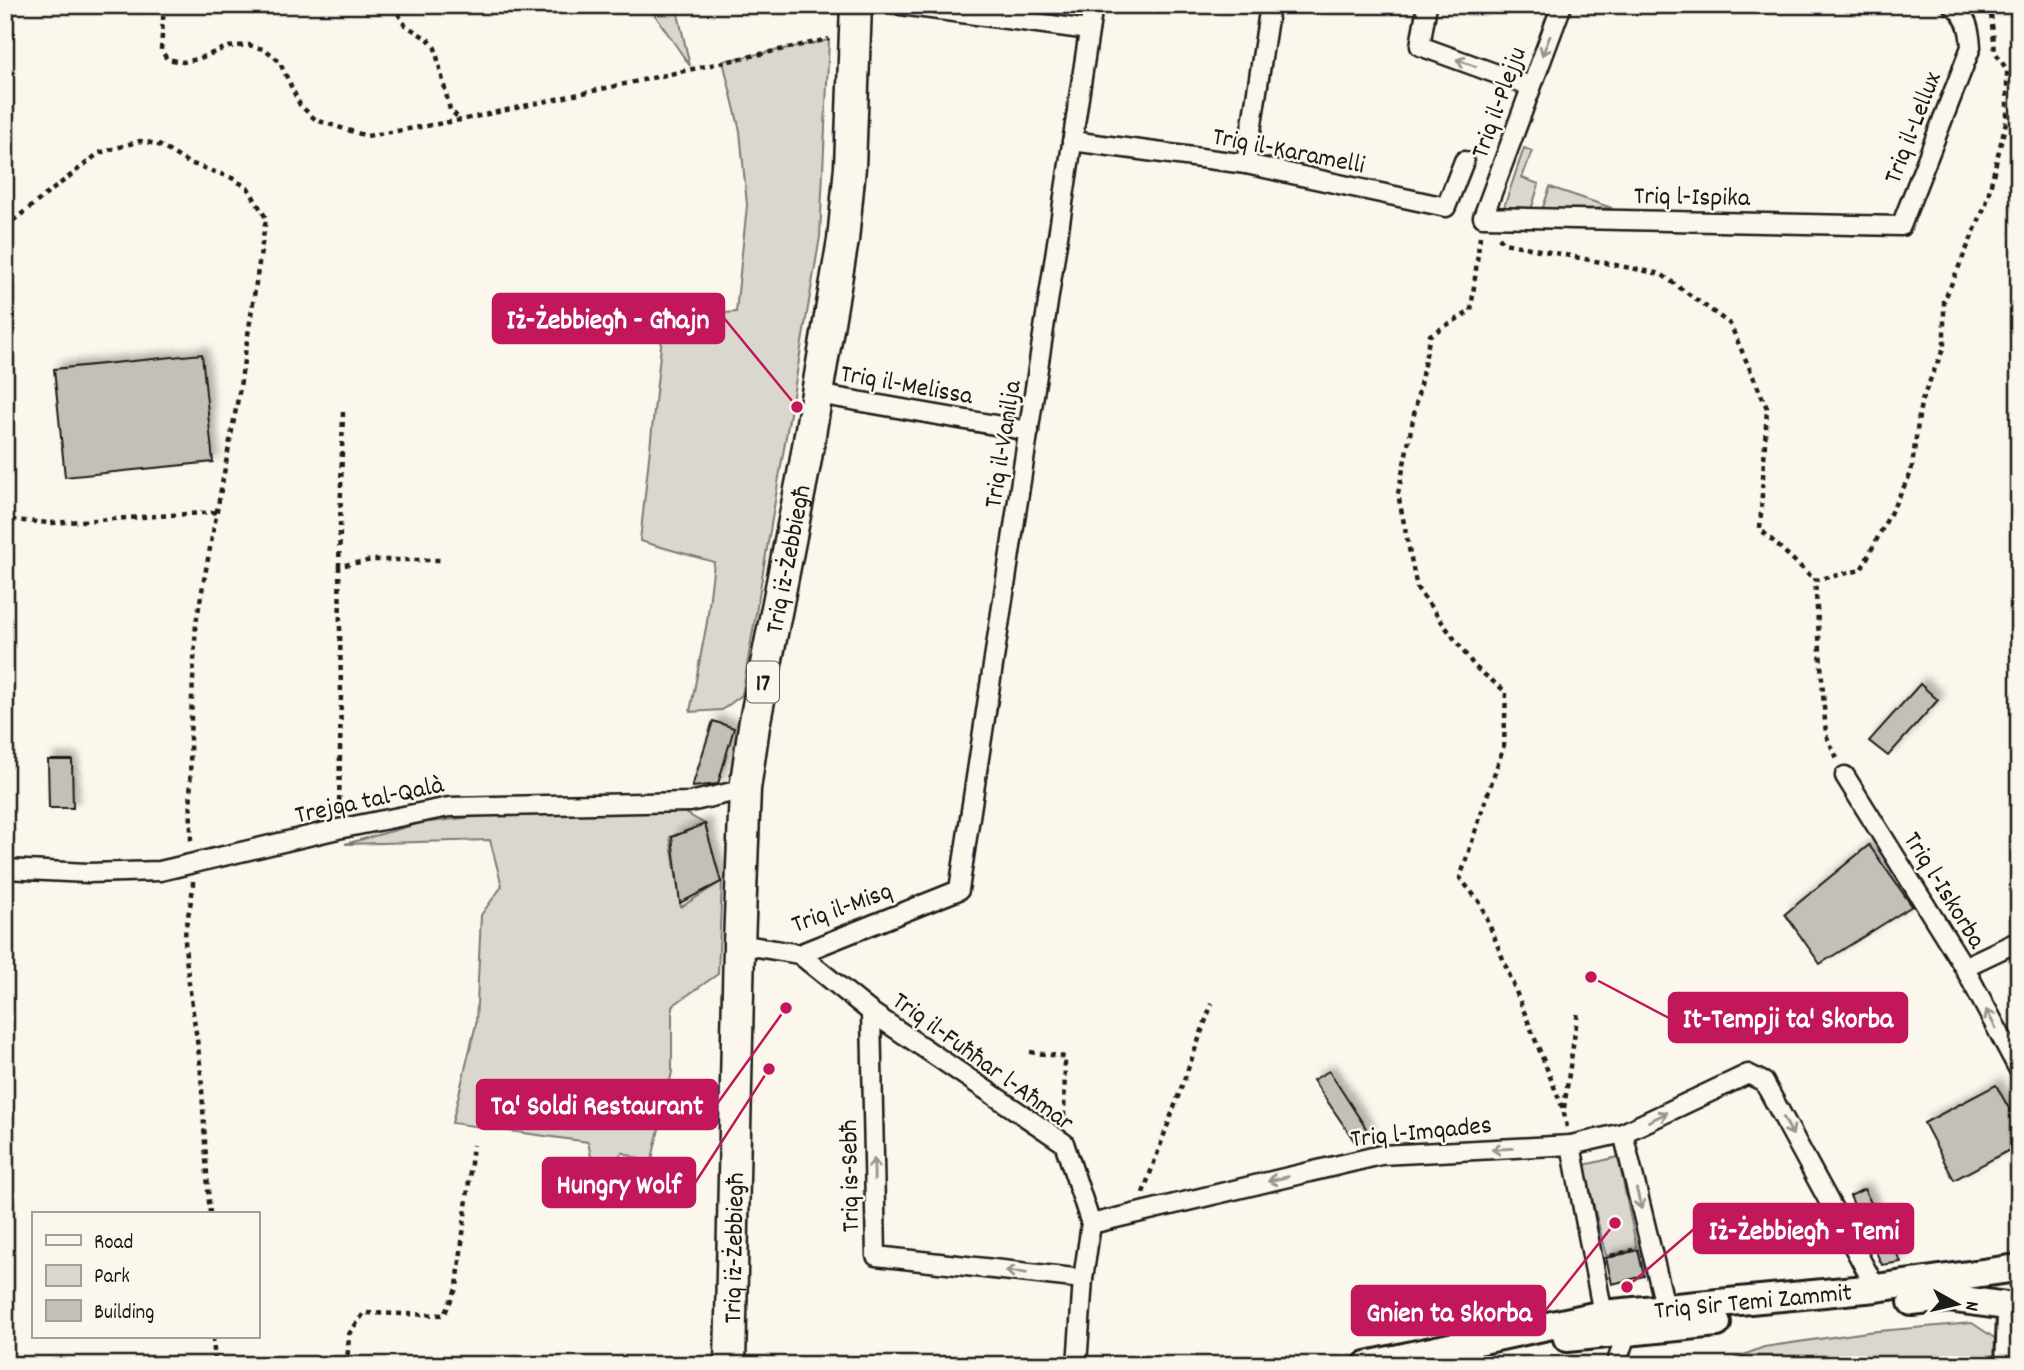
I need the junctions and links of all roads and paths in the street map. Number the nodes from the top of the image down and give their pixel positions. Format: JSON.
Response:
{"nodes":[{"id":1,"x":164,"y":5,"type":"edge"},
{"id":2,"x":393,"y":5,"type":"edge"},
{"id":3,"x":901,"y":5,"type":"edge"},
{"id":4,"x":1093,"y":5,"type":"edge"},
{"id":5,"x":1270,"y":5,"type":"edge"},
{"id":6,"x":1427,"y":5,"type":"edge"},
{"id":7,"x":1562,"y":5,"type":"edge"},
{"id":8,"x":1952,"y":5,"type":"edge"},
{"id":9,"x":1990,"y":5,"type":"edge"},
{"id":10,"x":855,"y":19,"type":"edge"},
{"id":11,"x":1090,"y":30,"type":"junction"},
{"id":12,"x":2007,"y":70,"type":"junction"},
{"id":13,"x":2019,"y":71,"type":"edge"},
{"id":14,"x":1530,"y":86,"type":"junction"},
{"id":15,"x":461,"y":120,"type":"junction"},
{"id":16,"x":1072,"y":141,"type":"junction"},
{"id":17,"x":1464,"y":161,"type":"dead end"},
{"id":18,"x":1246,"y":164,"type":"junction"},
{"id":19,"x":1483,"y":217,"type":"junction"},
{"id":20,"x":1901,"y":226,"type":"joint"},
{"id":21,"x":5,"y":227,"type":"edge"},
{"id":22,"x":817,"y":394,"type":"junction"},
{"id":23,"x":343,"y":412,"type":"dead end"},
{"id":24,"x":1029,"y":431,"type":"junction"},
{"id":25,"x":218,"y":512,"type":"junction"},
{"id":26,"x":5,"y":513,"type":"edge"},
{"id":27,"x":444,"y":561,"type":"dead end"},
{"id":28,"x":339,"y":566,"type":"junction"},
{"id":29,"x":1815,"y":580,"type":"junction"},
{"id":30,"x":1845,"y":776,"type":"joint"},
{"id":31,"x":746,"y":789,"type":"junction"},
{"id":32,"x":338,"y":829,"type":"junction"},
{"id":33,"x":193,"y":864,"type":"junction"},
{"id":34,"x":5,"y":869,"type":"edge"},
{"id":35,"x":959,"y":890,"type":"joint"},
{"id":36,"x":2019,"y":941,"type":"edge"},
{"id":37,"x":739,"y":944,"type":"junction"},
{"id":38,"x":799,"y":954,"type":"junction"},
{"id":39,"x":1964,"y":967,"type":"junction"},
{"id":40,"x":1212,"y":1003,"type":"dead end"},
{"id":41,"x":871,"y":1012,"type":"junction"},
{"id":42,"x":1578,"y":1012,"type":"dead end"},
{"id":43,"x":1030,"y":1052,"type":"dead end"},
{"id":44,"x":2019,"y":1070,"type":"edge"},
{"id":45,"x":1563,"y":1109,"type":"junction"},
{"id":46,"x":1623,"y":1133,"type":"junction"},
{"id":47,"x":1064,"y":1143,"type":"junction"},
{"id":48,"x":473,"y":1145,"type":"dead end"},
{"id":49,"x":1570,"y":1145,"type":"junction"},
{"id":50,"x":210,"y":1212,"type":"edge"},
{"id":51,"x":1136,"y":1213,"type":"junction"},
{"id":52,"x":1091,"y":1224,"type":"junction"},
{"id":53,"x":1651,"y":1246,"type":"junction"},
{"id":54,"x":1592,"y":1261,"type":"junction"},
{"id":55,"x":2018,"y":1268,"type":"edge"},
{"id":56,"x":1083,"y":1279,"type":"junction"},
{"id":57,"x":1876,"y":1288,"type":"junction"},
{"id":58,"x":1666,"y":1310,"type":"junction"},
{"id":59,"x":2012,"y":1315,"type":"edge"},
{"id":60,"x":1618,"y":1319,"type":"junction"},
{"id":61,"x":213,"y":1338,"type":"edge"},
{"id":62,"x":620,"y":1360,"type":"dead end"},
{"id":63,"x":215,"y":1365,"type":"edge"},
{"id":64,"x":347,"y":1365,"type":"edge"},
{"id":65,"x":708,"y":1365,"type":"edge"},
{"id":66,"x":730,"y":1365,"type":"edge"},
{"id":67,"x":1077,"y":1365,"type":"edge"},
{"id":68,"x":1367,"y":1365,"type":"edge"},
{"id":69,"x":1439,"y":1365,"type":"edge"},
{"id":70,"x":1616,"y":1365,"type":"edge"},
{"id":71,"x":2009,"y":1365,"type":"edge"}],
"edges":[{"from":1,"to":15,"type":"path"},
{"from":2,"to":15,"type":"path"},
{"from":3,"to":11,"type":"street"},
{"from":4,"to":11,"type":"street","name":"Triq il-Vanilja"},
{"from":5,"to":18,"type":"street"},
{"from":14,"to":6,"type":"street","one_way":true},
{"from":7,"to":14,"type":"street","name":"Triq il-Plejju","one_way":true},
{"from":8,"to":20,"type":"street","name":"Triq il-Lellux"},
{"from":9,"to":12,"type":"path"},
{"from":10,"to":15,"type":"path"},
{"from":10,"to":22,"type":"main road","name":"Triq iż-Żebbiegħ","number":"17"},
{"from":11,"to":16,"type":"street","name":"Triq il-Vanilja"},
{"from":12,"to":13,"type":"path"},
{"from":12,"to":29,"type":"path"},
{"from":14,"to":19,"type":"street","name":"Triq il-Plejju"},
{"from":16,"to":18,"type":"street","name":"Triq il-Karamelli"},
{"from":16,"to":24,"type":"street","name":"Triq il-Vanilja"},
{"from":17,"to":18,"type":"street","name":"Triq il-Karamelli"},
{"from":19,"to":20,"type":"street","name":"Triq l-Ispika"},
{"from":19,"to":29,"type":"path"},
{"from":19,"to":45,"type":"path"},
{"from":21,"to":25,"type":"path"},
{"from":22,"to":24,"type":"street","name":"Triq il-Melissa"},
{"from":22,"to":31,"type":"main road","name":"Triq iż-Żebbiegħ","number":"17"},
{"from":23,"to":28,"type":"path"},
{"from":24,"to":35,"type":"street","name":"Triq il-Vanilja"},
{"from":25,"to":26,"type":"path"},
{"from":25,"to":33,"type":"path"},
{"from":27,"to":28,"type":"path"},
{"from":28,"to":32,"type":"path"},
{"from":29,"to":30,"type":"path"},
{"from":30,"to":39,"type":"street","name":"Triq l-Iskorba"},
{"from":31,"to":32,"type":"street","name":"Trejqa tal-Qalà"},
{"from":31,"to":37,"type":"main road","name":"Triq iż-Żebbiegħ","number":"17"},
{"from":32,"to":33,"type":"street","name":"Trejqa tal-Qalà"},
{"from":33,"to":34,"type":"street","name":"Trejqa tal-Qalà"},
{"from":33,"to":50,"type":"path"},
{"from":35,"to":38,"type":"street","name":"Triq il-Misq"},
{"from":36,"to":39,"type":"street"},
{"from":37,"to":38,"type":"street","name":"Triq il-Misq"},
{"from":37,"to":66,"type":"main road","name":"Triq iż-Żebbiegħ","number":"17"},
{"from":38,"to":41,"type":"street","name":"Triq il-Fuħħar l-Aħmar"},
{"from":44,"to":39,"type":"street","name":"Triq l-Iskorba","one_way":true},
{"from":40,"to":51,"type":"path"},
{"from":41,"to":47,"type":"street","name":"Triq il-Fuħħar l-Aħmar"},
{"from":56,"to":41,"type":"street","name":"Triq is-Sebħ","one_way":true},
{"from":42,"to":45,"type":"path"},
{"from":43,"to":47,"type":"path"},
{"from":45,"to":49,"type":"path"},
{"from":46,"to":49,"type":"street","name":"Triq l-Imqades"},
{"from":46,"to":53,"type":"street","one_way":true},
{"from":46,"to":57,"type":"street","name":"Triq l-Imqades","one_way":true},
{"from":47,"to":52,"type":"street","name":"Triq il-Fuħħar l-Aħmar"},
{"from":48,"to":64,"type":"path"},
{"from":49,"to":51,"type":"street","name":"Triq l-Imqades","one_way":true},
{"from":49,"to":54,"type":"street"},
{"from":51,"to":52,"type":"street","name":"Triq l-Imqades"},
{"from":52,"to":56,"type":"street","name":"Triq il-Fuħħar l-Aħmar"},
{"from":53,"to":54,"type":"path"},
{"from":53,"to":58,"type":"street"},
{"from":54,"to":60,"type":"street"},
{"from":55,"to":57,"type":"main road","name":"Triq Sir Temi Zammit"},
{"from":55,"to":59,"type":"main road"},
{"from":56,"to":67,"type":"street","name":"Triq il-Fuħħar l-Aħmar"},
{"from":57,"to":58,"type":"main road","name":"Triq Sir Temi Zammit"},
{"from":58,"to":60,"type":"main road","name":"Triq Sir Temi Zammit"},
{"from":59,"to":60,"type":"main road","name":"Triq Sir Temi Zammit"},
{"from":59,"to":71,"type":"main road"},
{"from":60,"to":68,"type":"main road","name":"Triq Sir Temi Zammit"},
{"from":60,"to":69,"type":"main road","name":"Triq Sir Temi Zammit"},
{"from":60,"to":70,"type":"street"},
{"from":61,"to":63,"type":"path"},
{"from":62,"to":65,"type":"path"}]}
